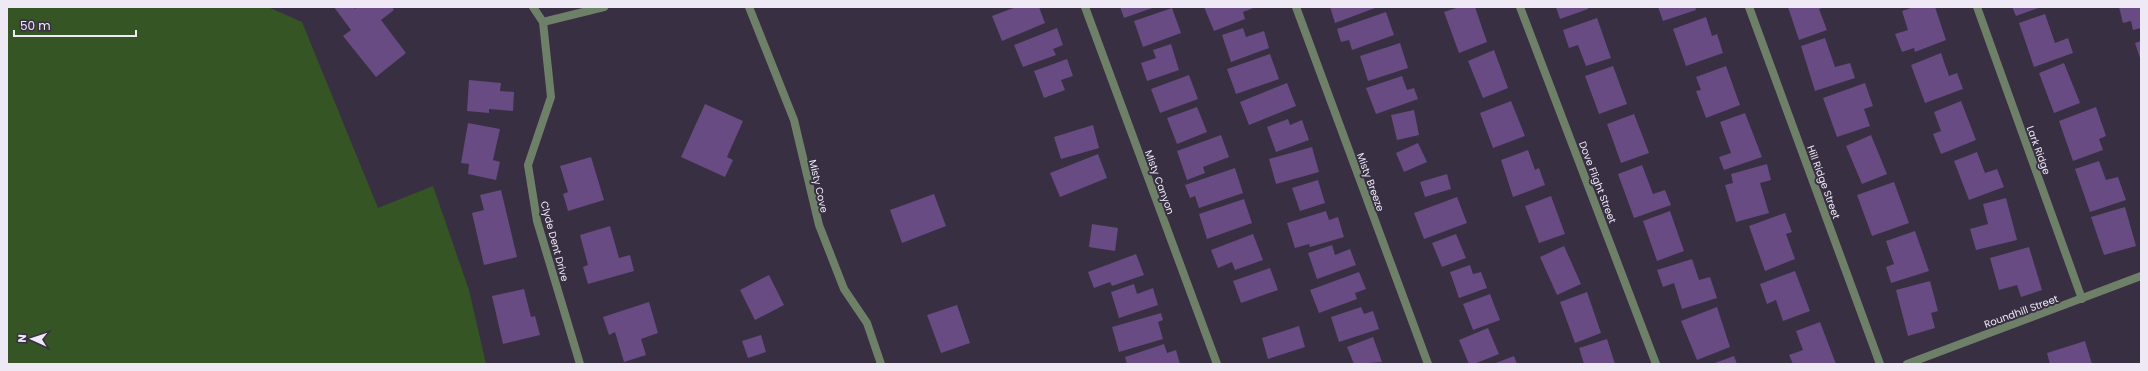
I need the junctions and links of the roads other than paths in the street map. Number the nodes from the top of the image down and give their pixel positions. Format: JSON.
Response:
{"nodes":[{"id":1,"x":533,"y":7,"type":"edge"},
{"id":2,"x":604,"y":7,"type":"edge"},
{"id":3,"x":749,"y":7,"type":"edge"},
{"id":4,"x":1085,"y":7,"type":"edge"},
{"id":5,"x":1296,"y":7,"type":"edge"},
{"id":6,"x":1520,"y":7,"type":"edge"},
{"id":7,"x":1749,"y":7,"type":"edge"},
{"id":8,"x":1977,"y":7,"type":"edge"},
{"id":9,"x":543,"y":22,"type":"junction"},
{"id":10,"x":2141,"y":276,"type":"edge"},
{"id":11,"x":2082,"y":299,"type":"junction"},
{"id":12,"x":580,"y":364,"type":"edge"},
{"id":13,"x":882,"y":364,"type":"edge"},
{"id":14,"x":1217,"y":364,"type":"edge"},
{"id":15,"x":1428,"y":364,"type":"edge"},
{"id":16,"x":1656,"y":364,"type":"edge"},
{"id":17,"x":1880,"y":364,"type":"edge"},
{"id":18,"x":1908,"y":364,"type":"edge"}],
"edges":[{"from":1,"to":9,"type":"street","name":"Clyde Dent Drive"},
{"from":2,"to":9,"type":"street"},
{"from":3,"to":13,"type":"street","name":"Misty Cove"},
{"from":4,"to":14,"type":"street","name":"Misty Canyon"},
{"from":5,"to":15,"type":"street","name":"Misty Breeze"},
{"from":6,"to":16,"type":"street","name":"Dove Flight Street"},
{"from":7,"to":17,"type":"street","name":"Hill Ridge Street"},
{"from":8,"to":11,"type":"street","name":"Lark Ridge"},
{"from":9,"to":12,"type":"street","name":"Clyde Dent Drive"},
{"from":10,"to":11,"type":"street","name":"Roundhill Street"},
{"from":11,"to":18,"type":"street","name":"Roundhill Street"}]}
